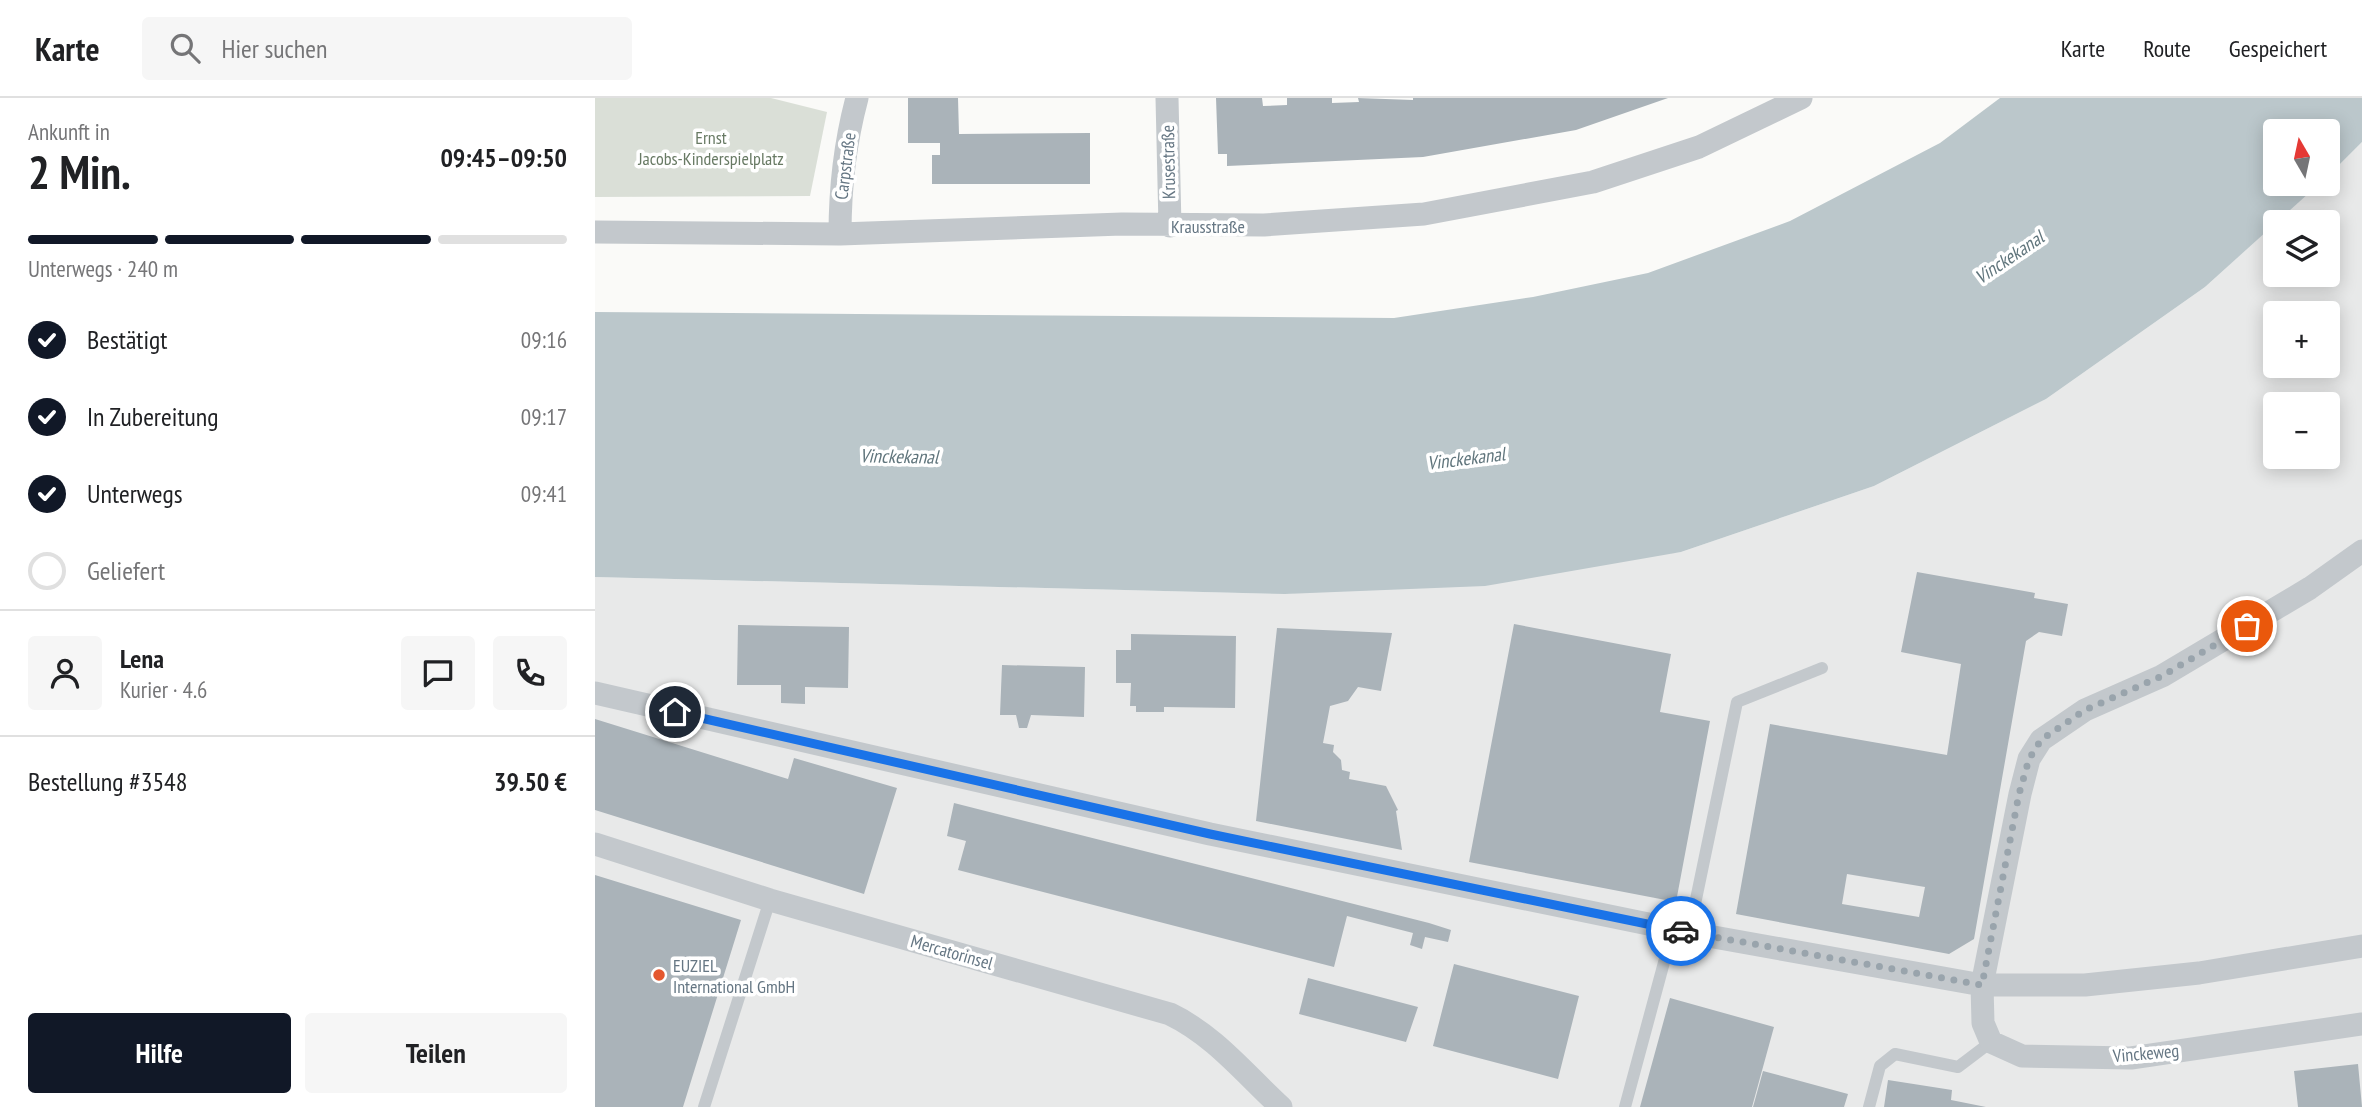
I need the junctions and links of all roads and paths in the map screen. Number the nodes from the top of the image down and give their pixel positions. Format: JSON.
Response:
{"nodes":[{"id":1,"x":857,"y":98,"type":"edge"},
{"id":2,"x":1167,"y":98,"type":"edge"},
{"id":3,"x":1801,"y":98,"type":"edge"},
{"id":4,"x":1170,"y":226,"type":"junction"},
{"id":5,"x":595,"y":232,"type":"edge"},
{"id":6,"x":840,"y":234,"type":"junction"},
{"id":7,"x":2362,"y":551,"type":"edge"},
{"id":8,"x":1822,"y":668,"type":"dead end"},
{"id":9,"x":595,"y":693,"type":"edge"},
{"id":10,"x":595,"y":844,"type":"edge"},
{"id":11,"x":770,"y":900,"type":"junction"},
{"id":12,"x":1681,"y":931,"type":"junction"},
{"id":13,"x":2362,"y":946,"type":"edge"},
{"id":14,"x":1982,"y":985,"type":"junction"},
{"id":15,"x":2362,"y":1024,"type":"edge"},
{"id":16,"x":1991,"y":1042,"type":"junction"},
{"id":17,"x":704,"y":1107,"type":"edge"},
{"id":18,"x":1281,"y":1107,"type":"edge"},
{"id":19,"x":1625,"y":1107,"type":"edge"},
{"id":20,"x":1869,"y":1107,"type":"edge"}],
"edges":[{"from":1,"to":6,"type":"street","name":"Carpstraße"},
{"from":2,"to":4,"type":"street","name":"Krusestraße"},
{"from":3,"to":4,"type":"street","name":"Krausstraße"},
{"from":4,"to":6,"type":"street","name":"Krausstraße"},
{"from":5,"to":6,"type":"street","name":"Krausstraße"},
{"from":7,"to":14,"type":"street"},
{"from":8,"to":12,"type":"lane"},
{"from":9,"to":12,"type":"street"},
{"from":10,"to":11,"type":"street","name":"Mercatorinsel"},
{"from":11,"to":17,"type":"lane"},
{"from":11,"to":18,"type":"street","name":"Mercatorinsel"},
{"from":12,"to":14,"type":"street"},
{"from":12,"to":19,"type":"lane"},
{"from":13,"to":14,"type":"street"},
{"from":14,"to":16,"type":"street"},
{"from":15,"to":16,"type":"street","name":"Vinckeweg"},
{"from":16,"to":20,"type":"lane"}]}
